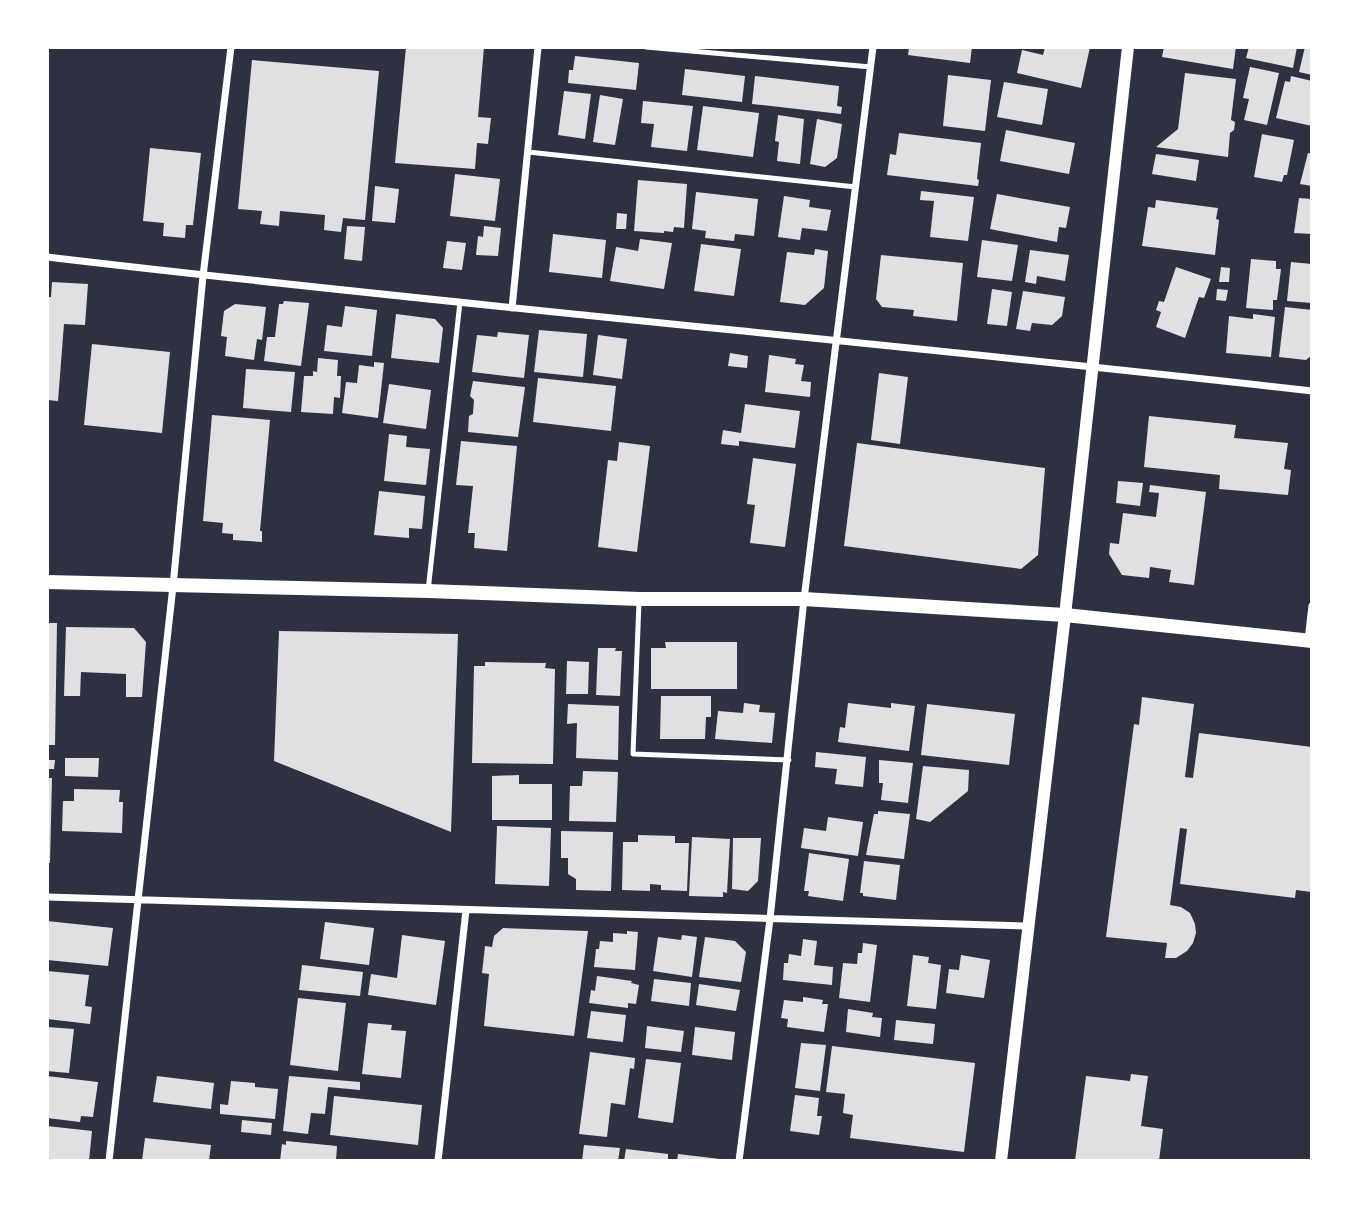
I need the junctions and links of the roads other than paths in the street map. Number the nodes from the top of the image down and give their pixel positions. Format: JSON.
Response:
{"nodes":[{"id":1,"x":231,"y":47,"type":"edge"},
{"id":2,"x":538,"y":47,"type":"edge"},
{"id":3,"x":646,"y":47,"type":"edge"},
{"id":4,"x":873,"y":47,"type":"edge"},
{"id":5,"x":1128,"y":47,"type":"edge"},
{"id":6,"x":871,"y":67,"type":"junction"},
{"id":7,"x":528,"y":152,"type":"junction"},
{"id":8,"x":856,"y":187,"type":"junction"},
{"id":9,"x":47,"y":257,"type":"edge"},
{"id":10,"x":203,"y":275,"type":"junction"},
{"id":11,"x":460,"y":302,"type":"junction"},
{"id":12,"x":512,"y":308,"type":"junction"},
{"id":13,"x":836,"y":342,"type":"junction"},
{"id":14,"x":1091,"y":366,"type":"junction"},
{"id":15,"x":1312,"y":391,"type":"edge"},
{"id":16,"x":47,"y":582,"type":"edge"},
{"id":17,"x":173,"y":586,"type":"junction"},
{"id":18,"x":428,"y":591,"type":"junction"},
{"id":19,"x":804,"y":598,"type":"junction"},
{"id":20,"x":639,"y":599,"type":"junction"},
{"id":21,"x":1312,"y":606,"type":"edge"},
{"id":22,"x":1065,"y":615,"type":"junction"},
{"id":23,"x":1310,"y":641,"type":"edge"},
{"id":24,"x":789,"y":760,"type":"junction"},
{"id":25,"x":47,"y":897,"type":"edge"},
{"id":26,"x":137,"y":900,"type":"junction"},
{"id":27,"x":466,"y":910,"type":"junction"},
{"id":28,"x":770,"y":919,"type":"junction"},
{"id":29,"x":1027,"y":926,"type":"junction"},
{"id":30,"x":109,"y":1161,"type":"edge"},
{"id":31,"x":438,"y":1161,"type":"edge"},
{"id":32,"x":739,"y":1161,"type":"edge"},
{"id":33,"x":1001,"y":1161,"type":"edge"}],
"edges":[{"from":1,"to":10,"type":"street"},
{"from":2,"to":7,"type":"street"},
{"from":3,"to":6,"type":"lane"},
{"from":4,"to":6,"type":"street"},
{"from":5,"to":14,"type":"street"},
{"from":6,"to":8,"type":"street"},
{"from":7,"to":8,"type":"lane"},
{"from":7,"to":12,"type":"street"},
{"from":8,"to":13,"type":"street"},
{"from":9,"to":10,"type":"street"},
{"from":10,"to":11,"type":"street"},
{"from":10,"to":17,"type":"street"},
{"from":11,"to":12,"type":"street"},
{"from":11,"to":18,"type":"lane"},
{"from":12,"to":13,"type":"street"},
{"from":13,"to":14,"type":"street"},
{"from":13,"to":19,"type":"street"},
{"from":14,"to":15,"type":"street"},
{"from":14,"to":22,"type":"street"},
{"from":16,"to":17,"type":"main road"},
{"from":17,"to":18,"type":"main road"},
{"from":17,"to":26,"type":"street"},
{"from":18,"to":20,"type":"main road"},
{"from":19,"to":20,"type":"main road"},
{"from":19,"to":22,"type":"main road"},
{"from":19,"to":24,"type":"street"},
{"from":20,"to":24,"type":"lane"},
{"from":21,"to":23,"type":"street"},
{"from":22,"to":23,"type":"main road"},
{"from":22,"to":29,"type":"street"},
{"from":24,"to":28,"type":"street"},
{"from":25,"to":26,"type":"street"},
{"from":26,"to":27,"type":"street"},
{"from":26,"to":30,"type":"street"},
{"from":27,"to":28,"type":"street"},
{"from":27,"to":31,"type":"street"},
{"from":28,"to":29,"type":"street"},
{"from":28,"to":32,"type":"street"},
{"from":29,"to":33,"type":"street"}]}
